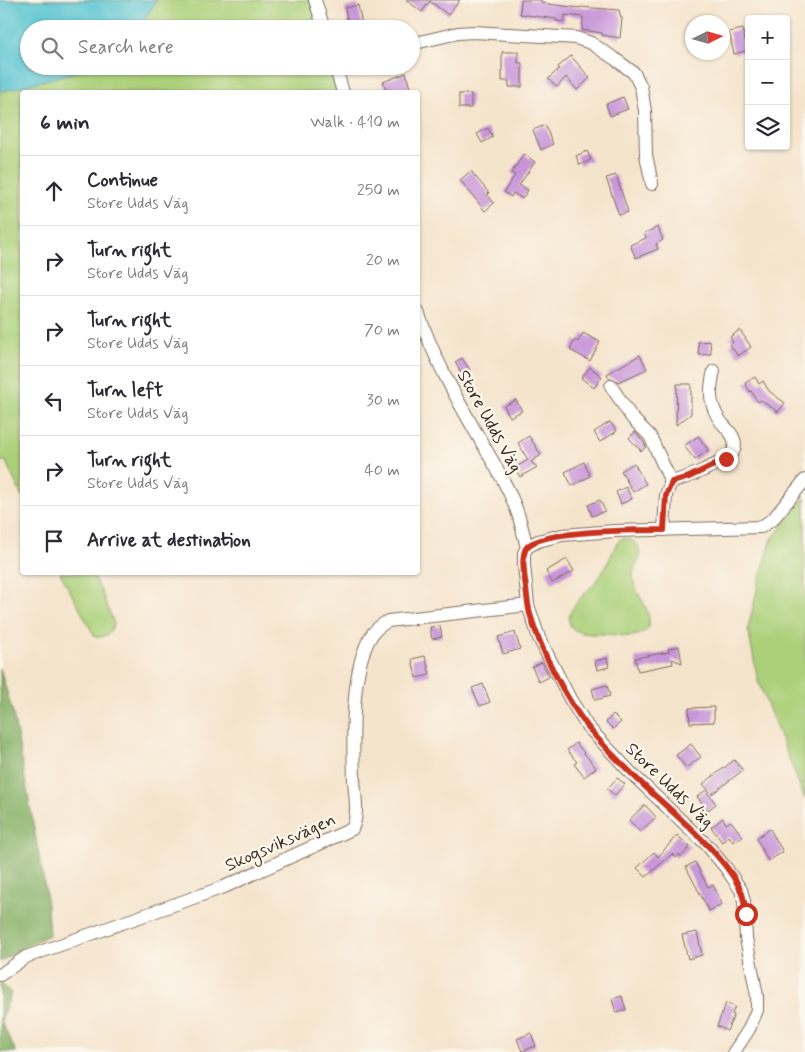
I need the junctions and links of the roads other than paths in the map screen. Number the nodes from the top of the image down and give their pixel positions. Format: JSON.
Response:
{"nodes":[{"id":1,"x":315,"y":0,"type":"edge"},
{"id":2,"x":321,"y":20,"type":"edge"},
{"id":3,"x":420,"y":42,"type":"edge"},
{"id":4,"x":340,"y":75,"type":"edge"},
{"id":5,"x":343,"y":90,"type":"edge"},
{"id":6,"x":652,"y":184,"type":"dead end"},
{"id":7,"x":420,"y":318,"type":"edge"},
{"id":8,"x":714,"y":371,"type":"dead end"},
{"id":9,"x":611,"y":386,"type":"dead end"},
{"id":10,"x":805,"y":480,"type":"edge"},
{"id":11,"x":672,"y":482,"type":"junction"},
{"id":12,"x":664,"y":530,"type":"junction"},
{"id":13,"x":527,"y":547,"type":"junction"},
{"id":14,"x":528,"y":605,"type":"junction"},
{"id":15,"x":0,"y":975,"type":"edge"},
{"id":16,"x":734,"y":1052,"type":"edge"}],
"edges":[{"from":1,"to":2,"type":"street"},
{"from":3,"to":6,"type":"street"},
{"from":4,"to":5,"type":"street"},
{"from":7,"to":13,"type":"street","name":"Store Udds Väg"},
{"from":8,"to":11,"type":"street"},
{"from":9,"to":11,"type":"street"},
{"from":10,"to":12,"type":"street"},
{"from":11,"to":12,"type":"street"},
{"from":12,"to":13,"type":"street"},
{"from":13,"to":14,"type":"street","name":"Store Udds Väg"},
{"from":14,"to":15,"type":"street","name":"Skogsviksvägen"},
{"from":14,"to":16,"type":"street","name":"Store Udds Väg"}]}
